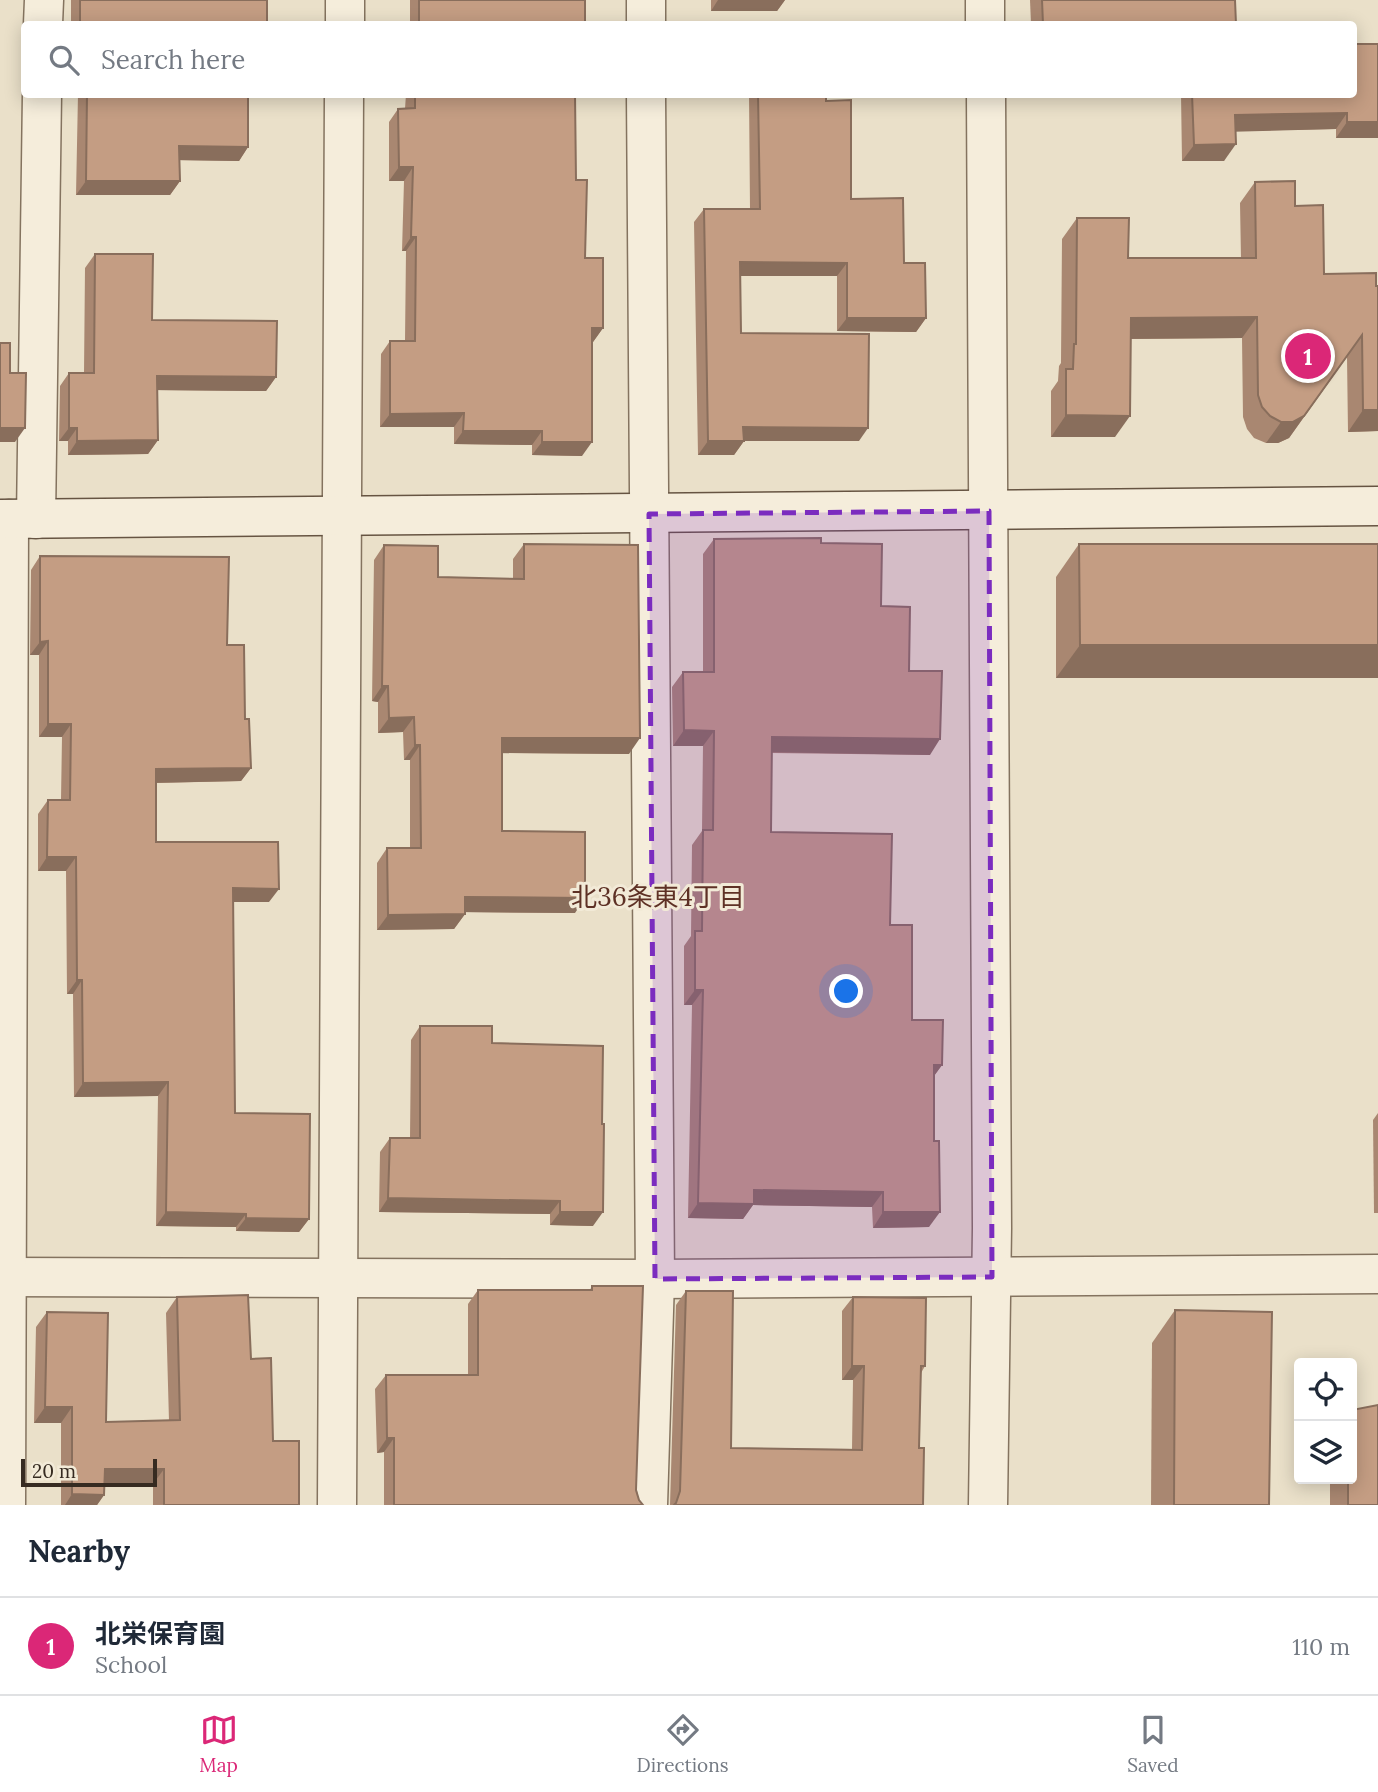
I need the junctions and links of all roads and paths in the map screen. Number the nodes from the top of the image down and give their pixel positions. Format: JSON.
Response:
{"nodes":[{"id":1,"x":44,"y":0,"type":"edge"},
{"id":2,"x":345,"y":0,"type":"edge"},
{"id":3,"x":646,"y":0,"type":"edge"},
{"id":4,"x":985,"y":0,"type":"edge"},
{"id":5,"x":43,"y":21,"type":"edge"},
{"id":6,"x":345,"y":21,"type":"edge"},
{"id":7,"x":646,"y":21,"type":"edge"},
{"id":8,"x":985,"y":21,"type":"edge"},
{"id":9,"x":42,"y":98,"type":"edge"},
{"id":10,"x":344,"y":98,"type":"edge"},
{"id":11,"x":646,"y":98,"type":"edge"},
{"id":12,"x":986,"y":98,"type":"edge"},
{"id":13,"x":1378,"y":506,"type":"edge"},
{"id":14,"x":989,"y":512,"type":"junction"},
{"id":15,"x":649,"y":514,"type":"junction"},
{"id":16,"x":342,"y":516,"type":"junction"},
{"id":17,"x":15,"y":519,"type":"edge"},
{"id":18,"x":1378,"y":1274,"type":"edge"},
{"id":19,"x":3,"y":1276,"type":"edge"},
{"id":20,"x":992,"y":1277,"type":"junction"},
{"id":21,"x":338,"y":1278,"type":"junction"},
{"id":22,"x":655,"y":1279,"type":"junction"},
{"id":23,"x":6,"y":1505,"type":"edge"},
{"id":24,"x":337,"y":1505,"type":"edge"},
{"id":25,"x":648,"y":1505,"type":"edge"},
{"id":26,"x":988,"y":1505,"type":"edge"}],
"edges":[{"from":1,"to":5,"type":"street"},
{"from":2,"to":6,"type":"street"},
{"from":3,"to":7,"type":"street"},
{"from":4,"to":8,"type":"street"},
{"from":9,"to":17,"type":"street"},
{"from":10,"to":16,"type":"street"},
{"from":11,"to":15,"type":"street"},
{"from":12,"to":14,"type":"street"},
{"from":13,"to":14,"type":"street"},
{"from":14,"to":15,"type":"street"},
{"from":14,"to":20,"type":"street"},
{"from":15,"to":16,"type":"street"},
{"from":15,"to":22,"type":"street"},
{"from":16,"to":17,"type":"street"},
{"from":16,"to":21,"type":"street"},
{"from":17,"to":19,"type":"street"},
{"from":18,"to":20,"type":"street"},
{"from":19,"to":21,"type":"street"},
{"from":19,"to":23,"type":"street"},
{"from":20,"to":22,"type":"street"},
{"from":20,"to":26,"type":"street"},
{"from":21,"to":22,"type":"street"},
{"from":21,"to":24,"type":"street"},
{"from":22,"to":25,"type":"street"}]}
